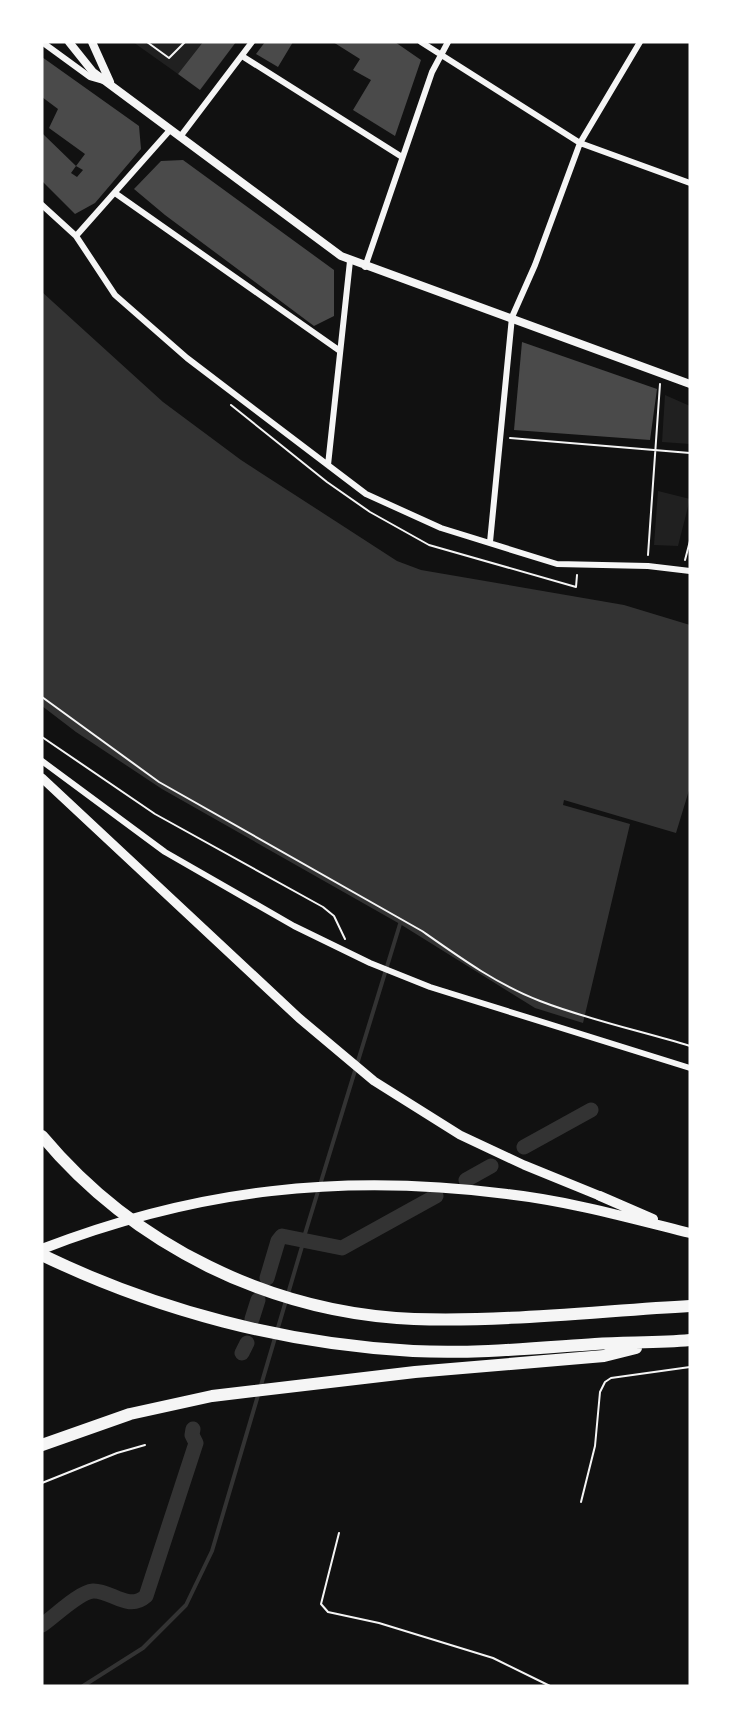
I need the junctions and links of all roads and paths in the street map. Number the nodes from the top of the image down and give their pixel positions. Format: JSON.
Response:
{"nodes":[{"id":1,"x":42,"y":42,"type":"edge"},
{"id":2,"x":69,"y":42,"type":"edge"},
{"id":3,"x":92,"y":42,"type":"edge"},
{"id":4,"x":147,"y":42,"type":"edge"},
{"id":5,"x":185,"y":42,"type":"edge"},
{"id":6,"x":252,"y":42,"type":"edge"},
{"id":7,"x":421,"y":42,"type":"edge"},
{"id":8,"x":448,"y":42,"type":"edge"},
{"id":9,"x":640,"y":42,"type":"edge"},
{"id":10,"x":440,"y":55,"type":"junction"},
{"id":11,"x":242,"y":56,"type":"junction"},
{"id":12,"x":111,"y":83,"type":"junction"},
{"id":13,"x":170,"y":130,"type":"junction"},
{"id":14,"x":180,"y":137,"type":"junction"},
{"id":15,"x":580,"y":143,"type":"junction"},
{"id":16,"x":402,"y":157,"type":"junction"},
{"id":17,"x":690,"y":183,"type":"edge"},
{"id":18,"x":115,"y":194,"type":"junction"},
{"id":19,"x":42,"y":205,"type":"edge"},
{"id":20,"x":76,"y":236,"type":"junction"},
{"id":21,"x":350,"y":261,"type":"junction"},
{"id":22,"x":365,"y":267,"type":"junction"},
{"id":23,"x":512,"y":317,"type":"junction"},
{"id":24,"x":340,"y":351,"type":"junction"},
{"id":25,"x":661,"y":372,"type":"junction"},
{"id":26,"x":690,"y":384,"type":"edge"},
{"id":27,"x":500,"y":437,"type":"junction"},
{"id":28,"x":655,"y":450,"type":"junction"},
{"id":29,"x":690,"y":453,"type":"edge"},
{"id":30,"x":328,"y":465,"type":"junction"},
{"id":31,"x":690,"y":541,"type":"edge"},
{"id":32,"x":490,"y":542,"type":"junction"},
{"id":33,"x":648,"y":566,"type":"junction"},
{"id":34,"x":682,"y":569,"type":"junction"},
{"id":35,"x":690,"y":571,"type":"edge"},
{"id":36,"x":42,"y":697,"type":"edge"},
{"id":37,"x":42,"y":737,"type":"edge"},
{"id":38,"x":42,"y":761,"type":"edge"},
{"id":39,"x":42,"y":778,"type":"edge"},
{"id":40,"x":347,"y":946,"type":"dead end"},
{"id":41,"x":690,"y":1046,"type":"edge"},
{"id":42,"x":690,"y":1068,"type":"edge"},
{"id":43,"x":42,"y":1136,"type":"edge"},
{"id":44,"x":600,"y":1196,"type":"joint"},
{"id":45,"x":686,"y":1232,"type":"edge"},
{"id":46,"x":42,"y":1249,"type":"edge"},
{"id":47,"x":47,"y":1257,"type":"edge"},
{"id":48,"x":690,"y":1306,"type":"edge"},
{"id":49,"x":690,"y":1340,"type":"edge"},
{"id":50,"x":659,"y":1343,"type":"junction"},
{"id":51,"x":690,"y":1367,"type":"edge"},
{"id":52,"x":42,"y":1445,"type":"edge"},
{"id":53,"x":145,"y":1445,"type":"dead end"},
{"id":54,"x":42,"y":1483,"type":"edge"},
{"id":55,"x":581,"y":1502,"type":"dead end"},
{"id":56,"x":339,"y":1533,"type":"dead end"},
{"id":57,"x":550,"y":1686,"type":"edge"}],
"edges":[{"from":1,"to":12,"type":"street"},
{"from":2,"to":12,"type":"street"},
{"from":3,"to":12,"type":"street"},
{"from":4,"to":5,"type":"path"},
{"from":6,"to":11,"type":"street"},
{"from":7,"to":10,"type":"street"},
{"from":8,"to":10,"type":"street"},
{"from":9,"to":15,"type":"street"},
{"from":10,"to":15,"type":"street"},
{"from":10,"to":16,"type":"street"},
{"from":11,"to":14,"type":"street"},
{"from":11,"to":16,"type":"street"},
{"from":12,"to":13,"type":"street"},
{"from":13,"to":14,"type":"street"},
{"from":13,"to":18,"type":"street"},
{"from":14,"to":21,"type":"street"},
{"from":15,"to":17,"type":"street"},
{"from":15,"to":23,"type":"street"},
{"from":16,"to":22,"type":"street"},
{"from":18,"to":20,"type":"street"},
{"from":18,"to":24,"type":"street"},
{"from":19,"to":20,"type":"street"},
{"from":20,"to":30,"type":"street"},
{"from":21,"to":22,"type":"street"},
{"from":21,"to":24,"type":"street"},
{"from":22,"to":23,"type":"street"},
{"from":23,"to":25,"type":"street"},
{"from":23,"to":27,"type":"street"},
{"from":24,"to":30,"type":"street"},
{"from":25,"to":26,"type":"street"},
{"from":25,"to":28,"type":"path"},
{"from":27,"to":28,"type":"path"},
{"from":27,"to":32,"type":"street"},
{"from":28,"to":29,"type":"path"},
{"from":28,"to":33,"type":"path"},
{"from":30,"to":32,"type":"street"},
{"from":31,"to":34,"type":"path"},
{"from":32,"to":33,"type":"street"},
{"from":33,"to":34,"type":"street"},
{"from":34,"to":35,"type":"street"},
{"from":36,"to":41,"type":"path"},
{"from":37,"to":40,"type":"path"},
{"from":38,"to":42,"type":"street"},
{"from":39,"to":44,"type":"main road"},
{"from":43,"to":48,"type":"highway"},
{"from":44,"to":45,"type":"highway"},
{"from":45,"to":46,"type":"highway"},
{"from":47,"to":50,"type":"highway"},
{"from":49,"to":50,"type":"highway"},
{"from":50,"to":52,"type":"highway"},
{"from":51,"to":55,"type":"path"},
{"from":53,"to":54,"type":"path"},
{"from":56,"to":57,"type":"path"}]}
